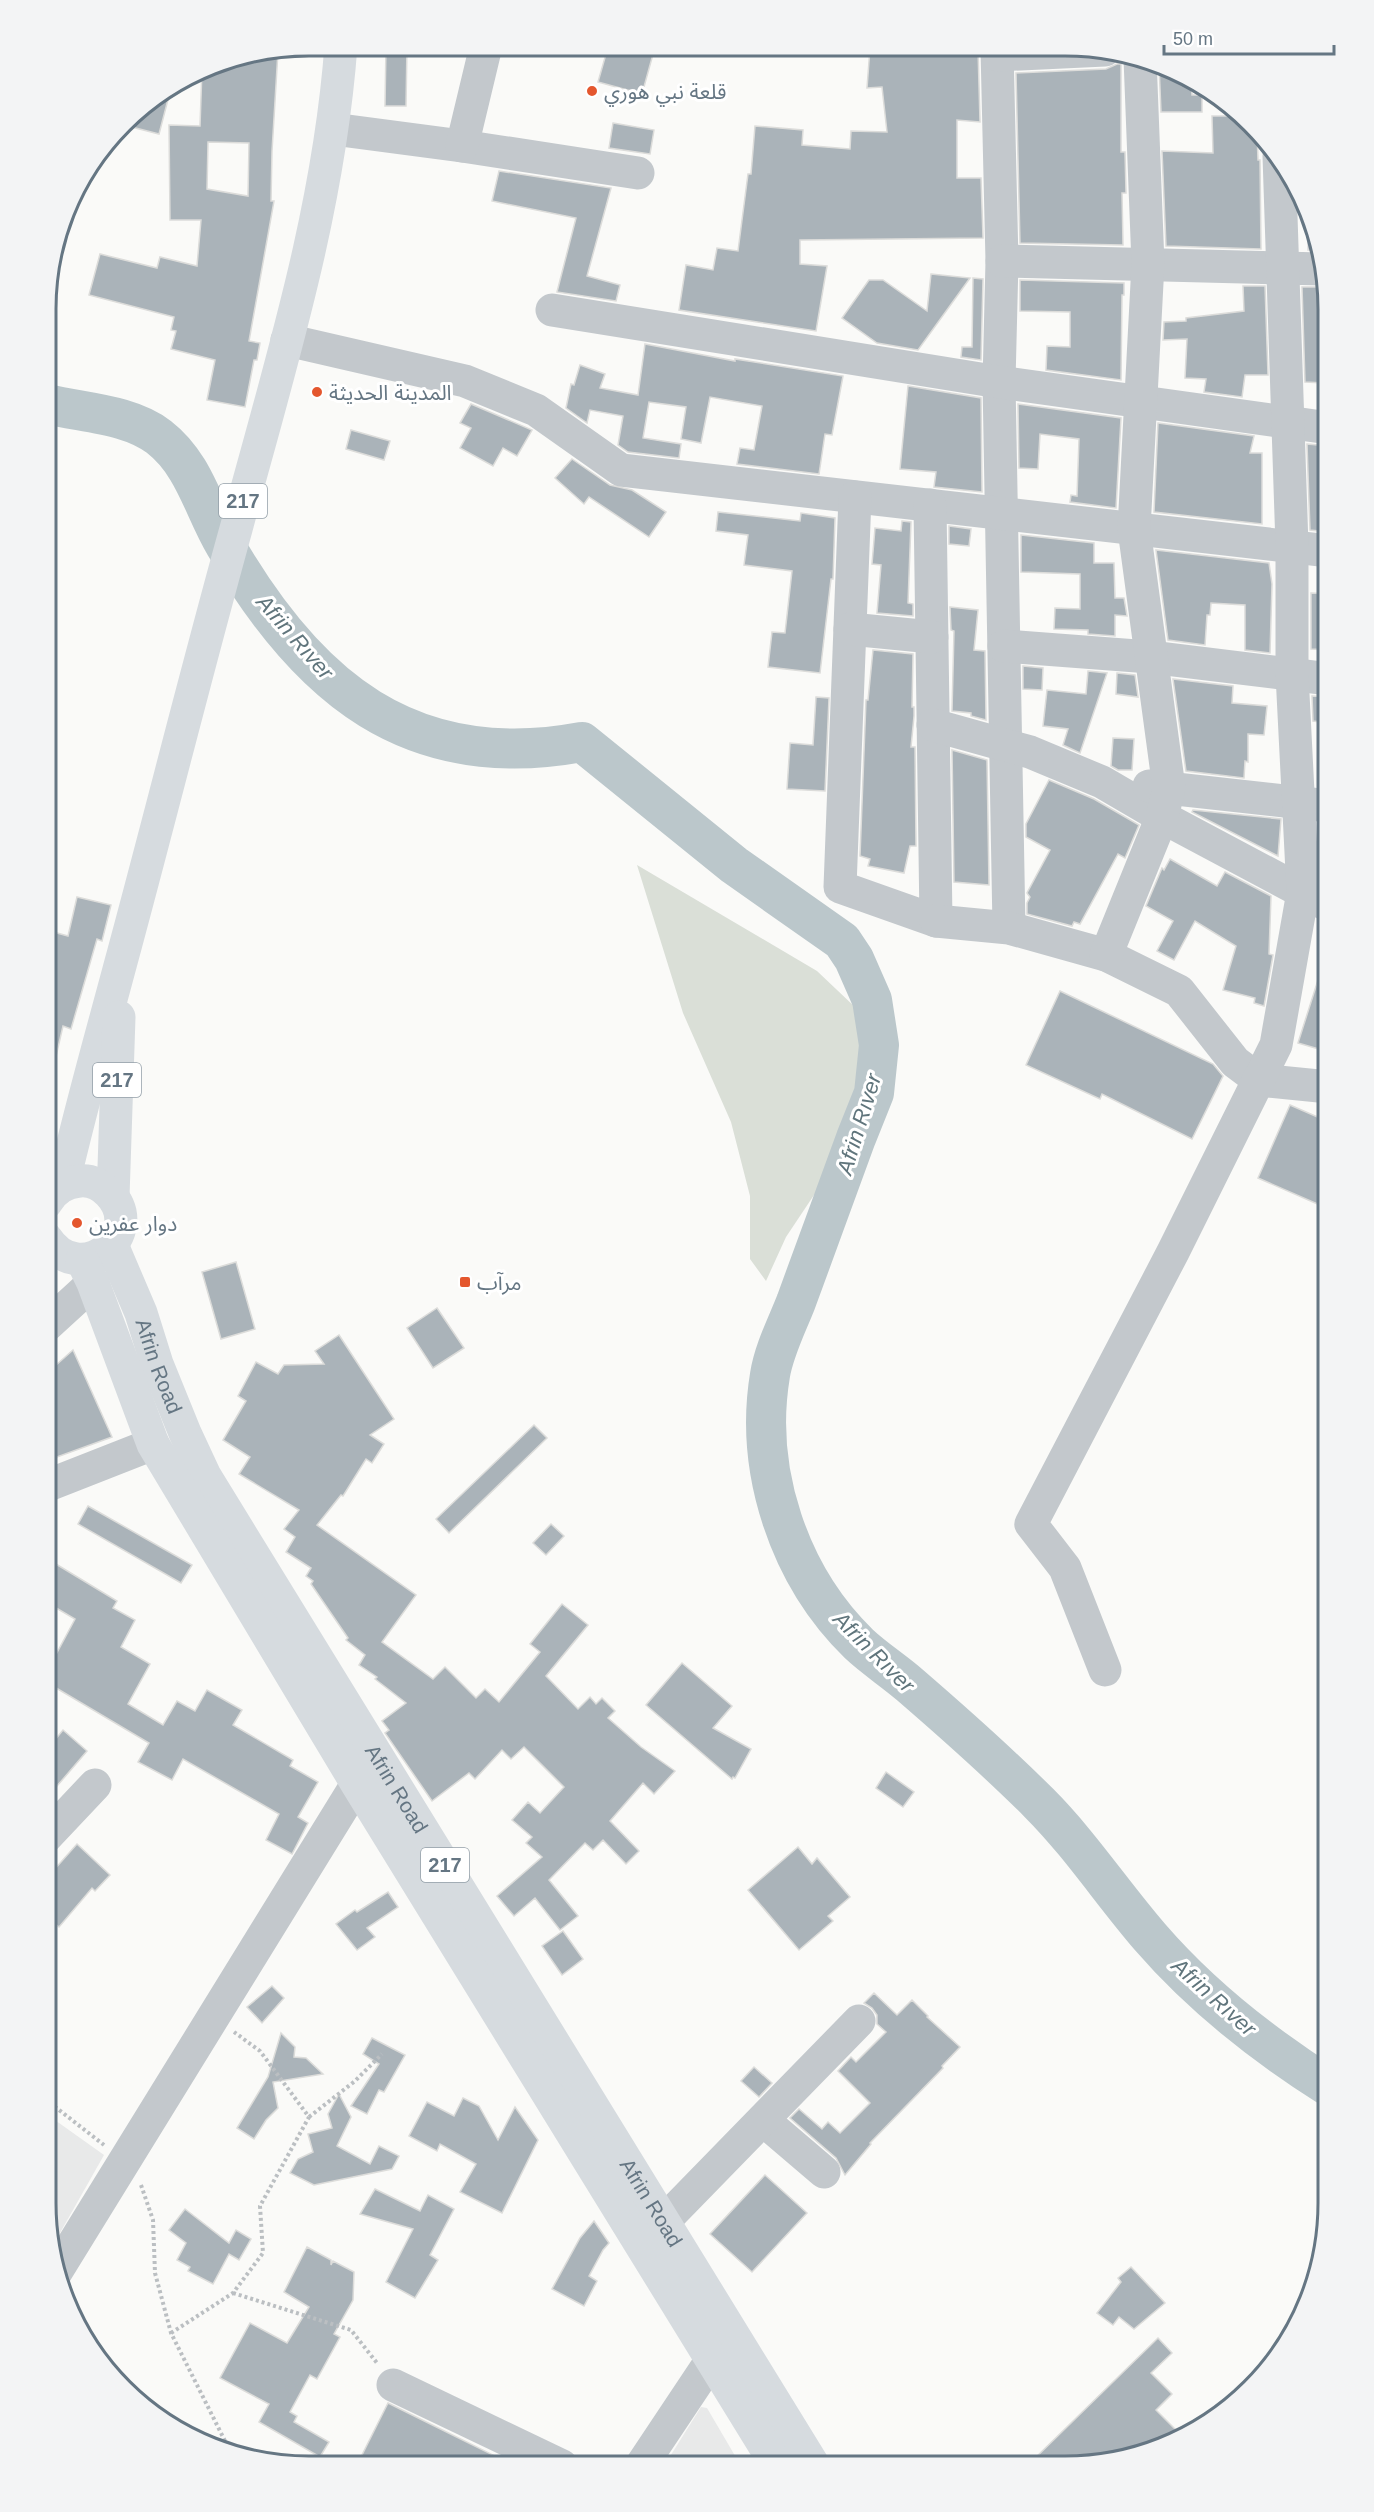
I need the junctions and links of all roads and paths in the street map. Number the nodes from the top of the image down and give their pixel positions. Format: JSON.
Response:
{"nodes":[{"id":1,"x":341,"y":56,"type":"edge"},
{"id":2,"x":484,"y":56,"type":"edge"},
{"id":3,"x":997,"y":56,"type":"edge"},
{"id":4,"x":1140,"y":67,"type":"edge"},
{"id":5,"x":333,"y":129,"type":"junction"},
{"id":6,"x":462,"y":146,"type":"junction"},
{"id":7,"x":638,"y":173,"type":"dead end"},
{"id":8,"x":1280,"y":174,"type":"edge"},
{"id":9,"x":1002,"y":261,"type":"junction"},
{"id":10,"x":1148,"y":264,"type":"junction"},
{"id":11,"x":1283,"y":268,"type":"junction"},
{"id":12,"x":1315,"y":269,"type":"edge"},
{"id":13,"x":552,"y":310,"type":"dead end"},
{"id":14,"x":287,"y":339,"type":"junction"},
{"id":15,"x":999,"y":382,"type":"junction"},
{"id":16,"x":1141,"y":401,"type":"junction"},
{"id":17,"x":1288,"y":422,"type":"junction"},
{"id":18,"x":1318,"y":427,"type":"edge"},
{"id":19,"x":855,"y":497,"type":"junction"},
{"id":20,"x":930,"y":505,"type":"junction"},
{"id":21,"x":1001,"y":515,"type":"junction"},
{"id":22,"x":1134,"y":529,"type":"junction"},
{"id":23,"x":1292,"y":546,"type":"junction"},
{"id":24,"x":1318,"y":550,"type":"edge"},
{"id":25,"x":850,"y":629,"type":"junction"},
{"id":26,"x":932,"y":637,"type":"junction"},
{"id":27,"x":1004,"y":646,"type":"junction"},
{"id":28,"x":1149,"y":657,"type":"junction"},
{"id":29,"x":1292,"y":674,"type":"junction"},
{"id":30,"x":1318,"y":678,"type":"edge"},
{"id":31,"x":933,"y":725,"type":"junction"},
{"id":32,"x":1006,"y":745,"type":"junction"},
{"id":33,"x":1166,"y":803,"type":"junction"},
{"id":34,"x":1313,"y":804,"type":"edge"},
{"id":35,"x":1316,"y":899,"type":"edge"},
{"id":36,"x":936,"y":921,"type":"junction"},
{"id":37,"x":1009,"y":928,"type":"junction"},
{"id":38,"x":1106,"y":955,"type":"junction"},
{"id":39,"x":121,"y":964,"type":"junction"},
{"id":40,"x":1259,"y":1080,"type":"junction"},
{"id":41,"x":1318,"y":1087,"type":"edge"},
{"id":42,"x":56,"y":1181,"type":"edge"},
{"id":43,"x":56,"y":1194,"type":"edge"},
{"id":44,"x":112,"y":1197,"type":"junction"},
{"id":45,"x":112,"y":1245,"type":"junction"},
{"id":46,"x":56,"y":1250,"type":"edge"},
{"id":47,"x":87,"y":1271,"type":"junction"},
{"id":48,"x":56,"y":1313,"type":"edge"},
{"id":49,"x":153,"y":1444,"type":"junction"},
{"id":50,"x":56,"y":1482,"type":"edge"},
{"id":51,"x":1105,"y":1670,"type":"dead end"},
{"id":52,"x":357,"y":1784,"type":"junction"},
{"id":53,"x":95,"y":1785,"type":"dead end"},
{"id":54,"x":56,"y":1826,"type":"edge"},
{"id":55,"x":213,"y":2017,"type":"junction"},
{"id":56,"x":859,"y":2021,"type":"dead end"},
{"id":57,"x":382,"y":2054,"type":"dead end"},
{"id":58,"x":56,"y":2107,"type":"edge"},
{"id":59,"x":309,"y":2117,"type":"junction"},
{"id":60,"x":763,"y":2120,"type":"junction"},
{"id":61,"x":128,"y":2156,"type":"junction"},
{"id":62,"x":824,"y":2172,"type":"dead end"},
{"id":63,"x":664,"y":2221,"type":"junction"},
{"id":64,"x":62,"y":2262,"type":"edge"},
{"id":65,"x":233,"y":2293,"type":"junction"},
{"id":66,"x":171,"y":2333,"type":"junction"},
{"id":67,"x":711,"y":2361,"type":"junction"},
{"id":68,"x":393,"y":2385,"type":"joint"},
{"id":69,"x":226,"y":2443,"type":"edge"},
{"id":70,"x":541,"y":2456,"type":"edge"},
{"id":71,"x":648,"y":2456,"type":"edge"},
{"id":72,"x":771,"y":2456,"type":"edge"},
{"id":73,"x":808,"y":2456,"type":"edge"}],
"edges":[{"from":1,"to":5,"type":"main road","number":"217"},
{"from":2,"to":6,"type":"street"},
{"from":3,"to":9,"type":"street"},
{"from":4,"to":10,"type":"street"},
{"from":5,"to":6,"type":"street"},
{"from":5,"to":14,"type":"main road","number":"217"},
{"from":6,"to":7,"type":"street"},
{"from":8,"to":11,"type":"street"},
{"from":9,"to":10,"type":"street"},
{"from":9,"to":15,"type":"street"},
{"from":10,"to":11,"type":"street"},
{"from":10,"to":16,"type":"street"},
{"from":11,"to":12,"type":"street"},
{"from":11,"to":17,"type":"street"},
{"from":13,"to":15,"type":"street"},
{"from":14,"to":19,"type":"street"},
{"from":14,"to":39,"type":"main road","number":"217"},
{"from":15,"to":16,"type":"street"},
{"from":15,"to":21,"type":"street"},
{"from":16,"to":17,"type":"street"},
{"from":16,"to":22,"type":"street"},
{"from":17,"to":18,"type":"street"},
{"from":17,"to":23,"type":"street"},
{"from":19,"to":20,"type":"street"},
{"from":19,"to":25,"type":"street"},
{"from":20,"to":21,"type":"street"},
{"from":20,"to":26,"type":"street"},
{"from":21,"to":22,"type":"street"},
{"from":21,"to":27,"type":"street"},
{"from":22,"to":23,"type":"street"},
{"from":22,"to":28,"type":"street"},
{"from":23,"to":24,"type":"street"},
{"from":23,"to":29,"type":"street"},
{"from":25,"to":26,"type":"street"},
{"from":25,"to":36,"type":"street"},
{"from":26,"to":31,"type":"street"},
{"from":27,"to":28,"type":"street"},
{"from":27,"to":32,"type":"street"},
{"from":28,"to":29,"type":"street"},
{"from":28,"to":33,"type":"street"},
{"from":29,"to":30,"type":"street"},
{"from":29,"to":34,"type":"street"},
{"from":31,"to":32,"type":"street"},
{"from":31,"to":36,"type":"street"},
{"from":32,"to":33,"type":"street"},
{"from":32,"to":37,"type":"street"},
{"from":33,"to":34,"type":"street"},
{"from":33,"to":35,"type":"street"},
{"from":33,"to":38,"type":"street"},
{"from":34,"to":35,"type":"street"},
{"from":35,"to":40,"type":"street"},
{"from":36,"to":37,"type":"street"},
{"from":37,"to":38,"type":"street"},
{"from":38,"to":40,"type":"street"},
{"from":39,"to":42,"type":"main road","number":"217"},
{"from":39,"to":44,"type":"main road","number":"217"},
{"from":40,"to":41,"type":"street"},
{"from":40,"to":51,"type":"street"},
{"from":43,"to":44,"type":"main road","number":"217"},
{"from":44,"to":45,"type":"main road","number":"217"},
{"from":45,"to":47,"type":"main road"},
{"from":45,"to":63,"type":"main road","name":"Afrin Road","number":"217"},
{"from":46,"to":47,"type":"main road"},
{"from":47,"to":48,"type":"street"},
{"from":47,"to":49,"type":"main road","name":"Afrin Road","number":"217"},
{"from":49,"to":50,"type":"street"},
{"from":49,"to":52,"type":"main road","name":"Afrin Road","number":"217"},
{"from":52,"to":55,"type":"street"},
{"from":52,"to":67,"type":"main road","name":"Afrin Road","number":"217"},
{"from":53,"to":54,"type":"street"},
{"from":55,"to":59,"type":"path"},
{"from":55,"to":61,"type":"street"},
{"from":56,"to":60,"type":"street"},
{"from":57,"to":59,"type":"path"},
{"from":58,"to":61,"type":"path"},
{"from":59,"to":65,"type":"path"},
{"from":60,"to":62,"type":"street"},
{"from":60,"to":63,"type":"street"},
{"from":61,"to":64,"type":"street"},
{"from":61,"to":66,"type":"path"},
{"from":63,"to":73,"type":"main road","name":"Afrin Road","number":"217"},
{"from":65,"to":66,"type":"path"},
{"from":65,"to":68,"type":"path"},
{"from":66,"to":69,"type":"path"},
{"from":67,"to":71,"type":"street"},
{"from":67,"to":72,"type":"main road","name":"Afrin Road","number":"217"},
{"from":68,"to":70,"type":"street"}]}
